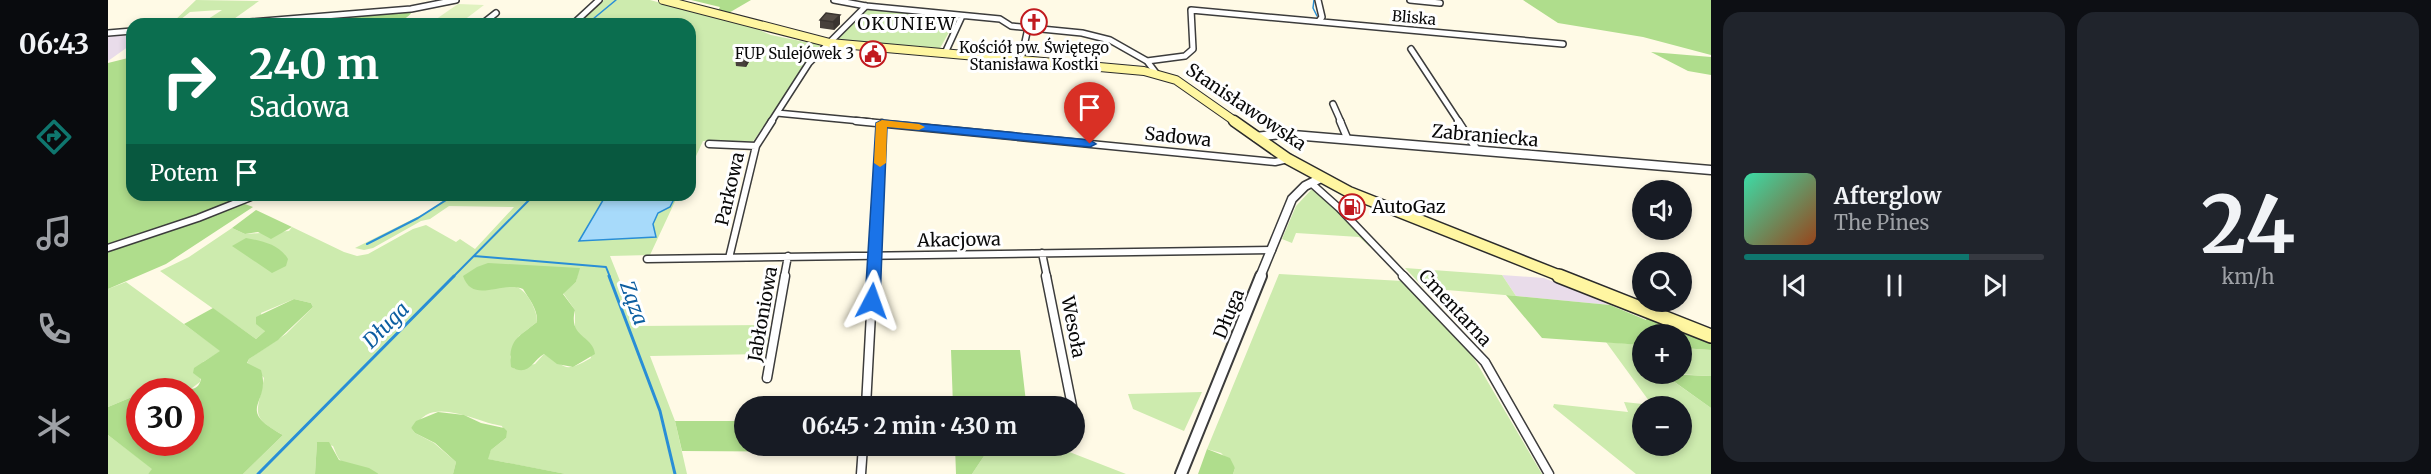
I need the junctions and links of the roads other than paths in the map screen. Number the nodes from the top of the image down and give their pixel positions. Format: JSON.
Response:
{"nodes":[{"id":1,"x":456,"y":0,"type":"edge"},
{"id":2,"x":598,"y":0,"type":"edge"},
{"id":3,"x":663,"y":0,"type":"edge"},
{"id":4,"x":834,"y":0,"type":"edge"},
{"id":5,"x":877,"y":0,"type":"edge"},
{"id":6,"x":1318,"y":0,"type":"edge"},
{"id":7,"x":1410,"y":0,"type":"edge"},
{"id":8,"x":1440,"y":3,"type":"dead end"},
{"id":9,"x":866,"y":6,"type":"junction"},
{"id":10,"x":873,"y":6,"type":"junction"},
{"id":11,"x":496,"y":13,"type":"dead end"},
{"id":12,"x":962,"y":16,"type":"junction"},
{"id":13,"x":297,"y":18,"type":"edge"},
{"id":14,"x":490,"y":18,"type":"edge"},
{"id":15,"x":579,"y":18,"type":"edge"},
{"id":16,"x":1319,"y":21,"type":"junction"},
{"id":17,"x":1028,"y":28,"type":"junction"},
{"id":18,"x":126,"y":32,"type":"edge"},
{"id":19,"x":108,"y":33,"type":"edge"},
{"id":20,"x":830,"y":43,"type":"junction"},
{"id":21,"x":1563,"y":44,"type":"dead end"},
{"id":22,"x":1411,"y":49,"type":"dead end"},
{"id":23,"x":945,"y":53,"type":"junction"},
{"id":24,"x":1022,"y":60,"type":"junction"},
{"id":25,"x":1147,"y":61,"type":"junction"},
{"id":26,"x":1156,"y":73,"type":"junction"},
{"id":27,"x":1333,"y":104,"type":"dead end"},
{"id":28,"x":777,"y":113,"type":"junction"},
{"id":29,"x":882,"y":123,"type":"junction"},
{"id":30,"x":1256,"y":137,"type":"junction"},
{"id":31,"x":1348,"y":140,"type":"junction"},
{"id":32,"x":709,"y":144,"type":"dead end"},
{"id":33,"x":756,"y":146,"type":"junction"},
{"id":34,"x":1477,"y":150,"type":"junction"},
{"id":35,"x":1288,"y":159,"type":"junction"},
{"id":36,"x":1711,"y":170,"type":"edge"},
{"id":37,"x":1316,"y":180,"type":"junction"},
{"id":38,"x":241,"y":201,"type":"edge"},
{"id":39,"x":108,"y":248,"type":"edge"},
{"id":40,"x":1272,"y":250,"type":"junction"},
{"id":41,"x":1042,"y":253,"type":"junction"},
{"id":42,"x":788,"y":256,"type":"junction"},
{"id":43,"x":875,"y":256,"type":"junction"},
{"id":44,"x":729,"y":258,"type":"junction"},
{"id":45,"x":647,"y":259,"type":"dead end"},
{"id":46,"x":1711,"y":336,"type":"edge"},
{"id":47,"x":767,"y":378,"type":"dead end"},
{"id":48,"x":867,"y":396,"type":"edge"},
{"id":49,"x":1070,"y":396,"type":"edge"},
{"id":50,"x":862,"y":456,"type":"edge"},
{"id":51,"x":861,"y":474,"type":"edge"},
{"id":52,"x":1181,"y":474,"type":"edge"},
{"id":53,"x":1549,"y":474,"type":"edge"}],
"edges":[{"from":1,"to":13,"type":"street"},
{"from":2,"to":15,"type":"street"},
{"from":3,"to":20,"type":"main road","name":"Stanisławowska"},
{"from":4,"to":9,"type":"street"},
{"from":5,"to":10,"type":"street"},
{"from":6,"to":16,"type":"street"},
{"from":7,"to":8,"type":"street"},
{"from":9,"to":10,"type":"street"},
{"from":9,"to":20,"type":"street","name":"Parkowa"},
{"from":10,"to":12,"type":"street"},
{"from":11,"to":14,"type":"street"},
{"from":12,"to":17,"type":"street"},
{"from":12,"to":23,"type":"street"},
{"from":16,"to":21,"type":"street","name":"Bliska"},
{"from":16,"to":25,"type":"street","name":"Bliska"},
{"from":17,"to":24,"type":"street"},
{"from":17,"to":25,"type":"street"},
{"from":18,"to":19,"type":"street"},
{"from":20,"to":23,"type":"main road","name":"Stanisławowska"},
{"from":20,"to":28,"type":"street","name":"Parkowa"},
{"from":22,"to":34,"type":"street"},
{"from":23,"to":24,"type":"main road","name":"Stanisławowska"},
{"from":24,"to":26,"type":"main road","name":"Stanisławowska"},
{"from":25,"to":26,"type":"street"},
{"from":26,"to":30,"type":"main road","name":"Stanisławowska"},
{"from":27,"to":31,"type":"street"},
{"from":28,"to":29,"type":"street","name":"Sadowa"},
{"from":28,"to":33,"type":"street","name":"Parkowa"},
{"from":29,"to":35,"type":"street","name":"Sadowa"},
{"from":29,"to":43,"type":"street"},
{"from":30,"to":31,"type":"street","name":"Zabraniecka"},
{"from":30,"to":35,"type":"main road","name":"Stanisławowska"},
{"from":31,"to":34,"type":"street","name":"Zabraniecka"},
{"from":32,"to":33,"type":"street"},
{"from":33,"to":44,"type":"street","name":"Parkowa"},
{"from":34,"to":36,"type":"street","name":"Zabraniecka"},
{"from":35,"to":37,"type":"main road","name":"Stanisławowska"},
{"from":37,"to":40,"type":"street","name":"Długa"},
{"from":37,"to":46,"type":"main road","name":"Stanisławowska"},
{"from":37,"to":53,"type":"street","name":"Cmentarna"},
{"from":38,"to":39,"type":"street"},
{"from":40,"to":41,"type":"street","name":"Akacjowa"},
{"from":40,"to":52,"type":"street","name":"Długa"},
{"from":41,"to":43,"type":"street","name":"Akacjowa"},
{"from":41,"to":49,"type":"street","name":"Wesoła"},
{"from":42,"to":43,"type":"street","name":"Akacjowa"},
{"from":42,"to":44,"type":"street","name":"Akacjowa"},
{"from":42,"to":47,"type":"street","name":"Jabłoniowa"},
{"from":43,"to":48,"type":"street"},
{"from":44,"to":45,"type":"street","name":"Akacjowa"},
{"from":50,"to":51,"type":"street"}]}
